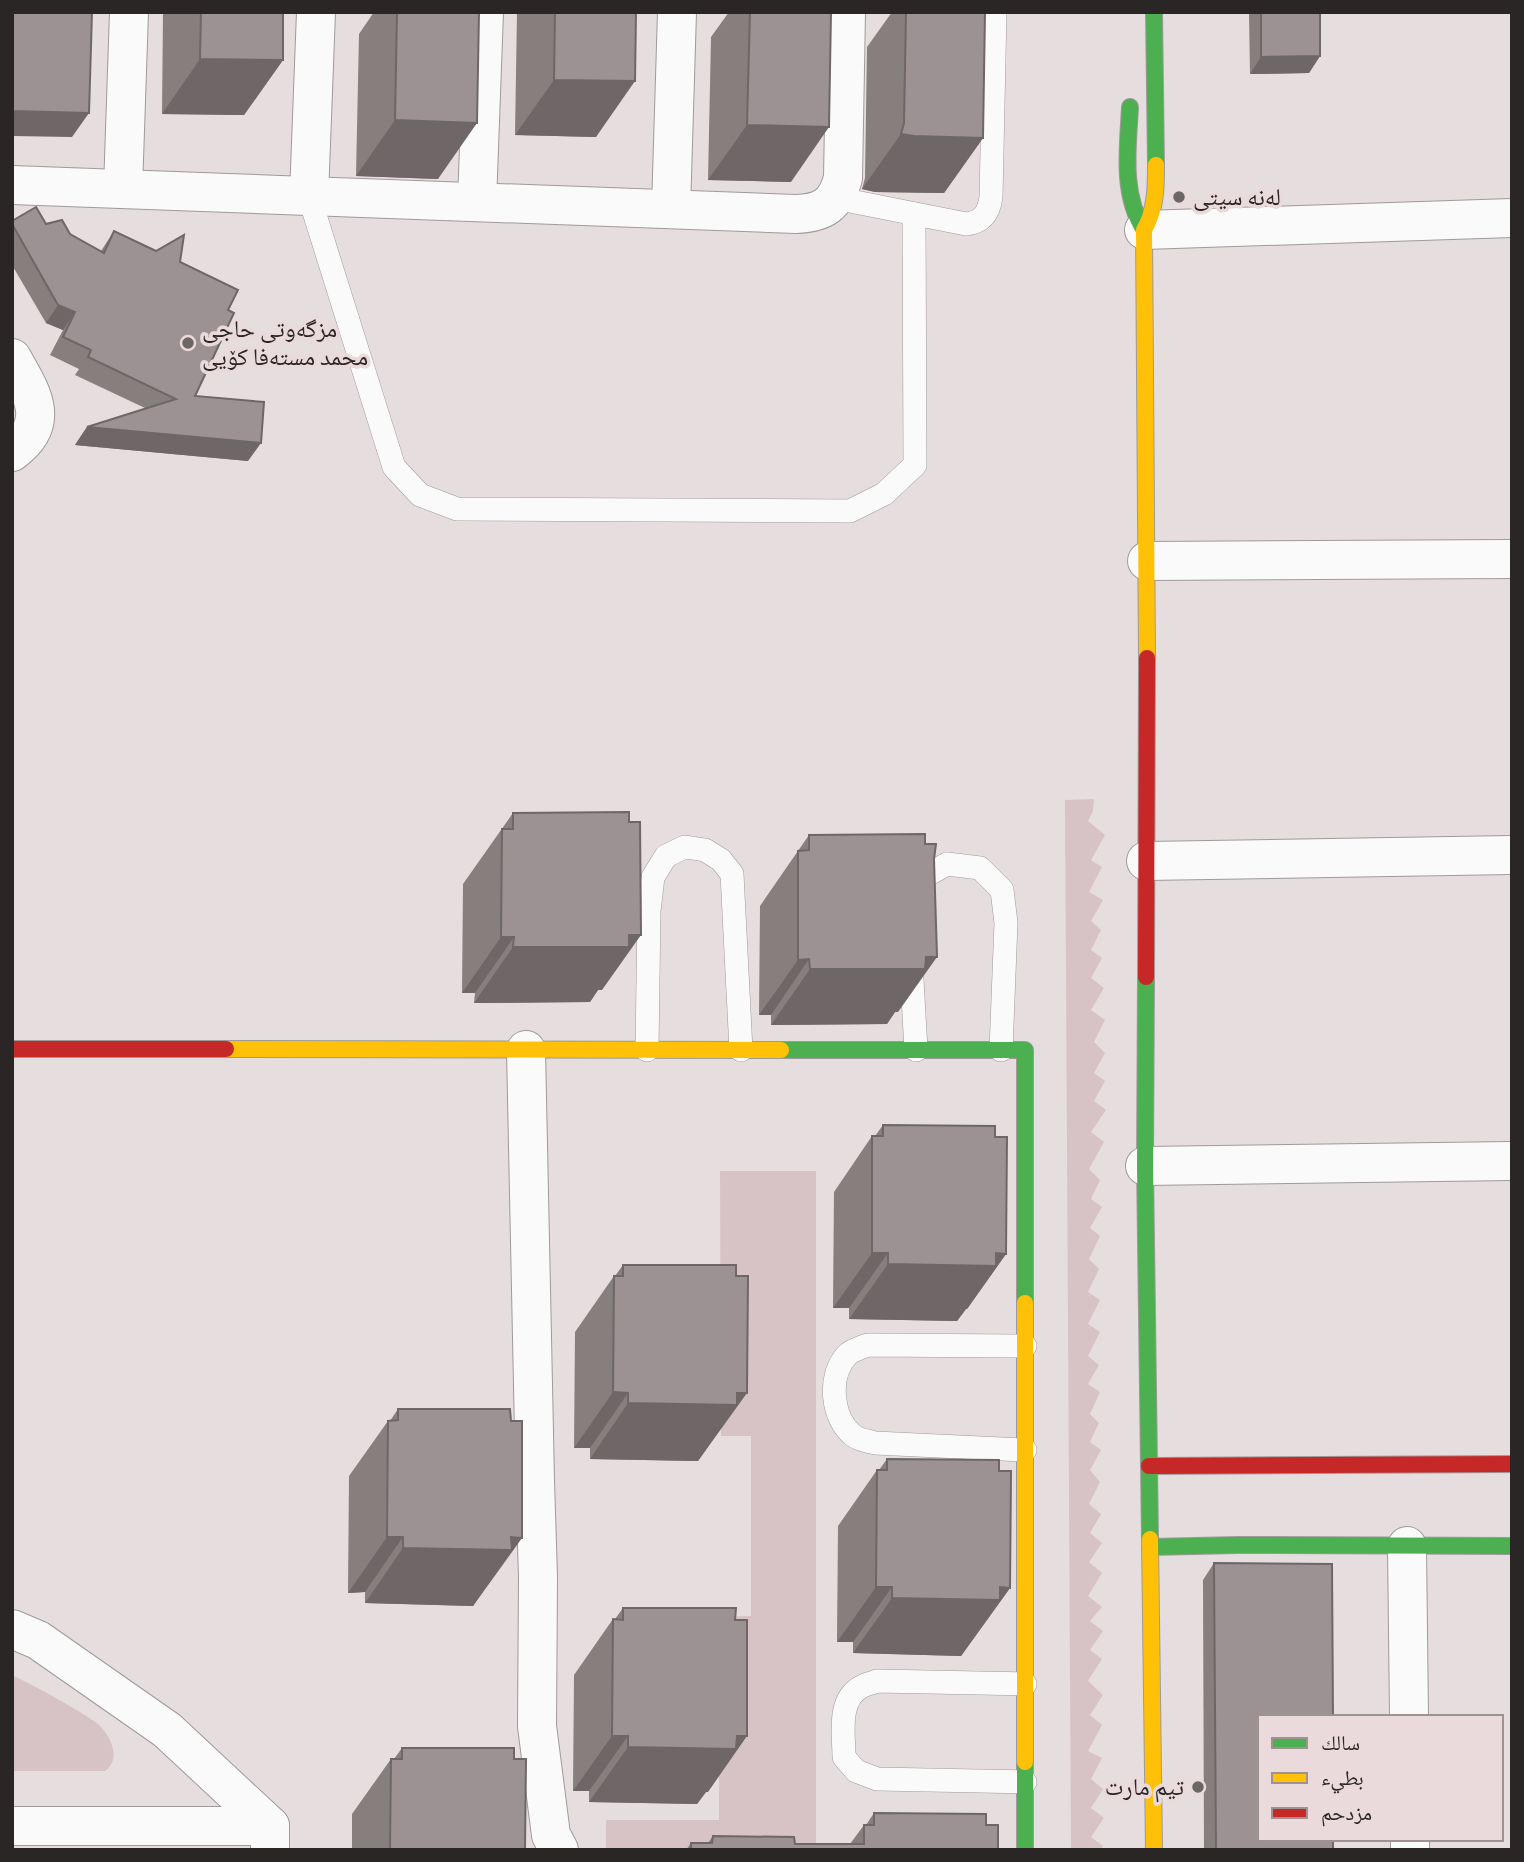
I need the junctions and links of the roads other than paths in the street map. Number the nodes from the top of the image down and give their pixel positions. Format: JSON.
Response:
{"nodes":[{"id":1,"x":129,"y":12,"type":"edge"},
{"id":2,"x":316,"y":12,"type":"edge"},
{"id":3,"x":484,"y":12,"type":"edge"},
{"id":4,"x":677,"y":12,"type":"edge"},
{"id":5,"x":846,"y":12,"type":"edge"},
{"id":6,"x":995,"y":12,"type":"edge"},
{"id":7,"x":1154,"y":12,"type":"edge"},
{"id":8,"x":1130,"y":94,"type":"dead end"},
{"id":9,"x":12,"y":185,"type":"edge"},
{"id":10,"x":123,"y":189,"type":"junction"},
{"id":11,"x":309,"y":196,"type":"junction"},
{"id":12,"x":835,"y":198,"type":"junction"},
{"id":13,"x":477,"y":202,"type":"junction"},
{"id":14,"x":671,"y":209,"type":"junction"},
{"id":15,"x":914,"y":214,"type":"junction"},
{"id":16,"x":1512,"y":218,"type":"edge"},
{"id":17,"x":1144,"y":230,"type":"junction"},
{"id":18,"x":12,"y":358,"type":"edge"},
{"id":19,"x":12,"y":452,"type":"edge"},
{"id":20,"x":1512,"y":559,"type":"edge"},
{"id":21,"x":1147,"y":561,"type":"junction"},
{"id":22,"x":1512,"y":855,"type":"edge"},
{"id":23,"x":1146,"y":861,"type":"junction"},
{"id":24,"x":909,"y":914,"type":"edge"},
{"id":25,"x":910,"y":941,"type":"edge"},
{"id":26,"x":12,"y":1049,"type":"edge"},
{"id":27,"x":526,"y":1050,"type":"junction"},
{"id":28,"x":647,"y":1050,"type":"junction"},
{"id":29,"x":741,"y":1050,"type":"junction"},
{"id":30,"x":916,"y":1050,"type":"junction"},
{"id":31,"x":1001,"y":1050,"type":"junction"},
{"id":32,"x":1512,"y":1161,"type":"edge"},
{"id":33,"x":1145,"y":1166,"type":"junction"},
{"id":34,"x":1025,"y":1346,"type":"junction"},
{"id":35,"x":1025,"y":1450,"type":"junction"},
{"id":36,"x":1512,"y":1464,"type":"edge"},
{"id":37,"x":1149,"y":1466,"type":"junction"},
{"id":38,"x":1407,"y":1546,"type":"junction"},
{"id":39,"x":1512,"y":1546,"type":"edge"},
{"id":40,"x":1150,"y":1547,"type":"junction"},
{"id":41,"x":12,"y":1629,"type":"edge"},
{"id":42,"x":1025,"y":1684,"type":"junction"},
{"id":43,"x":1409,"y":1715,"type":"edge"},
{"id":44,"x":1025,"y":1782,"type":"junction"},
{"id":45,"x":16,"y":1834,"type":"edge"},
{"id":46,"x":270,"y":1838,"type":"edge"},
{"id":47,"x":559,"y":1850,"type":"edge"},
{"id":48,"x":1025,"y":1850,"type":"edge"},
{"id":49,"x":1154,"y":1850,"type":"edge"}],
"edges":[{"from":1,"to":10,"type":"street"},
{"from":2,"to":11,"type":"street"},
{"from":3,"to":13,"type":"street"},
{"from":4,"to":14,"type":"street"},
{"from":5,"to":12,"type":"street"},
{"from":6,"to":15,"type":"lane"},
{"from":7,"to":17,"type":"street"},
{"from":8,"to":17,"type":"street"},
{"from":9,"to":10,"type":"street"},
{"from":10,"to":11,"type":"street"},
{"from":11,"to":13,"type":"street"},
{"from":11,"to":15,"type":"lane"},
{"from":12,"to":14,"type":"street"},
{"from":12,"to":15,"type":"lane"},
{"from":13,"to":14,"type":"street"},
{"from":16,"to":17,"type":"street"},
{"from":17,"to":21,"type":"street"},
{"from":18,"to":19,"type":"street"},
{"from":20,"to":21,"type":"street"},
{"from":21,"to":23,"type":"street"},
{"from":22,"to":23,"type":"street"},
{"from":23,"to":33,"type":"street"},
{"from":24,"to":31,"type":"lane"},
{"from":25,"to":30,"type":"lane"},
{"from":26,"to":27,"type":"street"},
{"from":27,"to":28,"type":"street"},
{"from":27,"to":47,"type":"street"},
{"from":28,"to":29,"type":"street"},
{"from":28,"to":29,"type":"lane"},
{"from":29,"to":30,"type":"street"},
{"from":30,"to":31,"type":"street"},
{"from":31,"to":34,"type":"street"},
{"from":32,"to":33,"type":"street"},
{"from":33,"to":37,"type":"street"},
{"from":34,"to":35,"type":"street"},
{"from":34,"to":35,"type":"lane"},
{"from":35,"to":42,"type":"street"},
{"from":36,"to":37,"type":"street"},
{"from":37,"to":40,"type":"street"},
{"from":38,"to":39,"type":"street"},
{"from":38,"to":40,"type":"street"},
{"from":38,"to":43,"type":"street"},
{"from":40,"to":49,"type":"street"},
{"from":41,"to":46,"type":"street"},
{"from":42,"to":44,"type":"street"},
{"from":42,"to":44,"type":"lane"},
{"from":44,"to":48,"type":"street"},
{"from":45,"to":46,"type":"street"}]}
